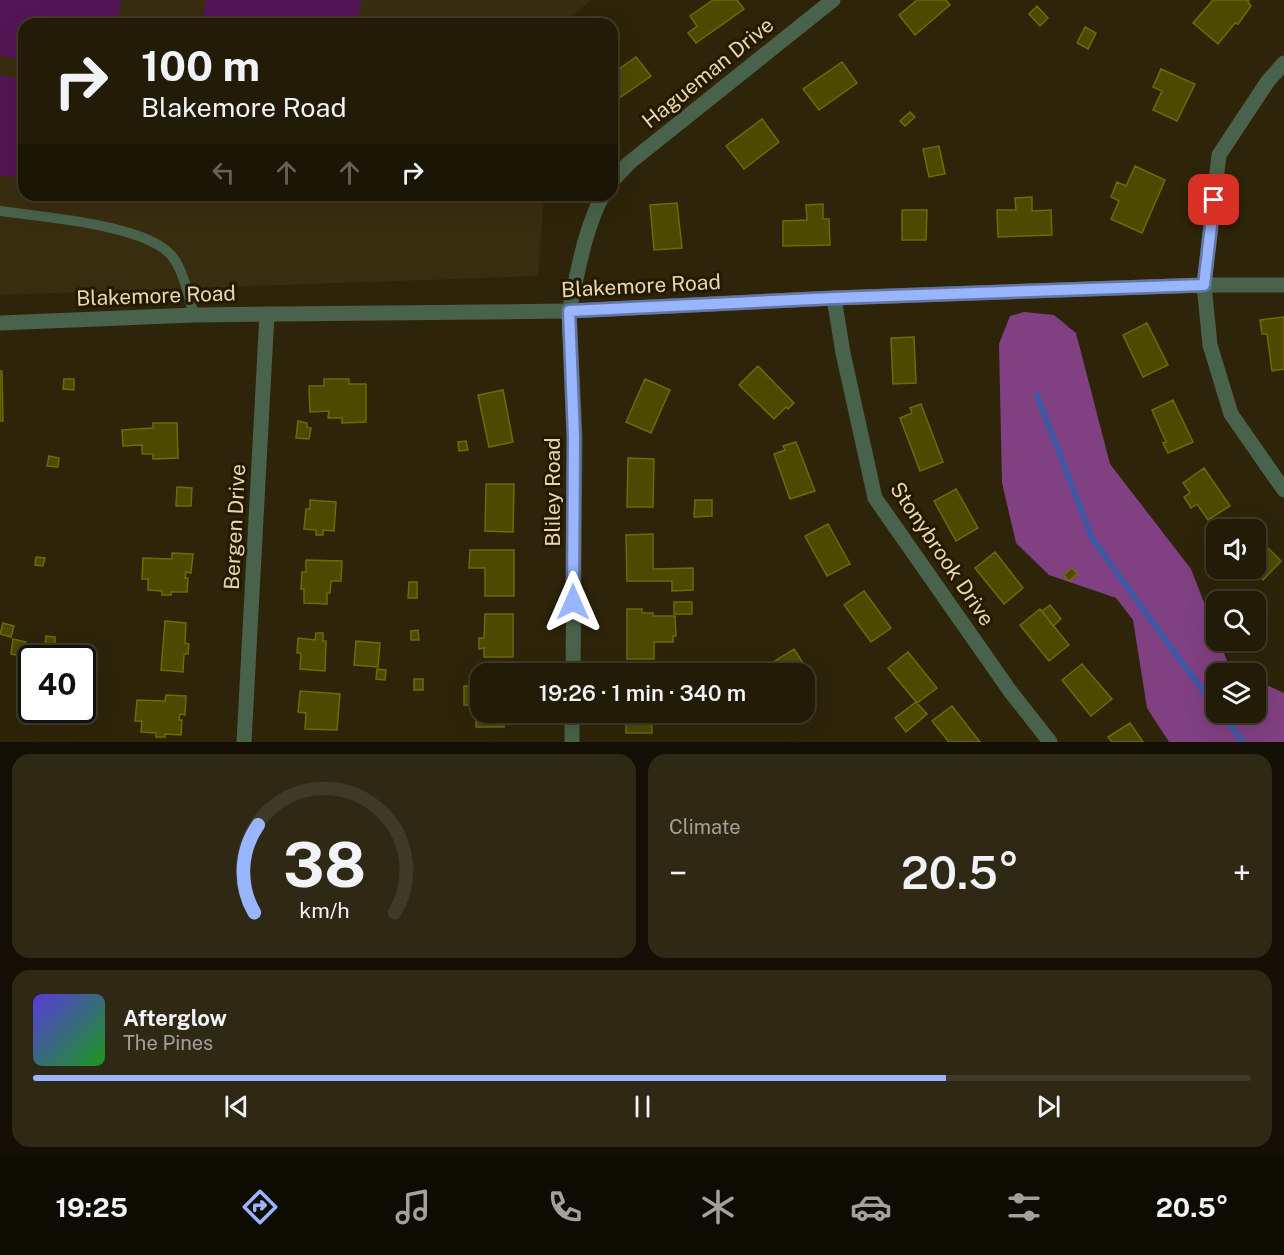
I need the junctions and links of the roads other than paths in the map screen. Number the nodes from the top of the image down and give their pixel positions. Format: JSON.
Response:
{"nodes":[{"id":1,"x":833,"y":0,"type":"edge"},
{"id":2,"x":1284,"y":63,"type":"edge"},
{"id":3,"x":618,"y":175,"type":"edge"},
{"id":4,"x":600,"y":201,"type":"edge"},
{"id":5,"x":0,"y":211,"type":"edge"},
{"id":6,"x":1204,"y":285,"type":"junction"},
{"id":7,"x":1284,"y":285,"type":"edge"},
{"id":8,"x":834,"y":298,"type":"junction"},
{"id":9,"x":569,"y":311,"type":"junction"},
{"id":10,"x":267,"y":314,"type":"junction"},
{"id":11,"x":194,"y":315,"type":"junction"},
{"id":12,"x":0,"y":323,"type":"edge"},
{"id":13,"x":1284,"y":490,"type":"edge"},
{"id":14,"x":573,"y":663,"type":"edge"},
{"id":15,"x":572,"y":723,"type":"edge"},
{"id":16,"x":244,"y":742,"type":"edge"},
{"id":17,"x":572,"y":742,"type":"edge"},
{"id":18,"x":1050,"y":742,"type":"edge"}],
"edges":[{"from":1,"to":3,"type":"street","name":"Hagueman Drive"},
{"from":2,"to":6,"type":"street"},
{"from":4,"to":9,"type":"street"},
{"from":5,"to":11,"type":"lane"},
{"from":6,"to":7,"type":"street","name":"Blakemore Road"},
{"from":6,"to":8,"type":"street","name":"Blakemore Road"},
{"from":6,"to":13,"type":"street"},
{"from":8,"to":9,"type":"street","name":"Blakemore Road"},
{"from":8,"to":18,"type":"street","name":"Stonybrook Drive"},
{"from":9,"to":10,"type":"street","name":"Blakemore Road"},
{"from":9,"to":14,"type":"street","name":"Bliley Road"},
{"from":10,"to":11,"type":"street","name":"Blakemore Road"},
{"from":10,"to":16,"type":"street","name":"Bergen Drive"},
{"from":11,"to":12,"type":"street","name":"Blakemore Road"},
{"from":15,"to":17,"type":"street"}]}
